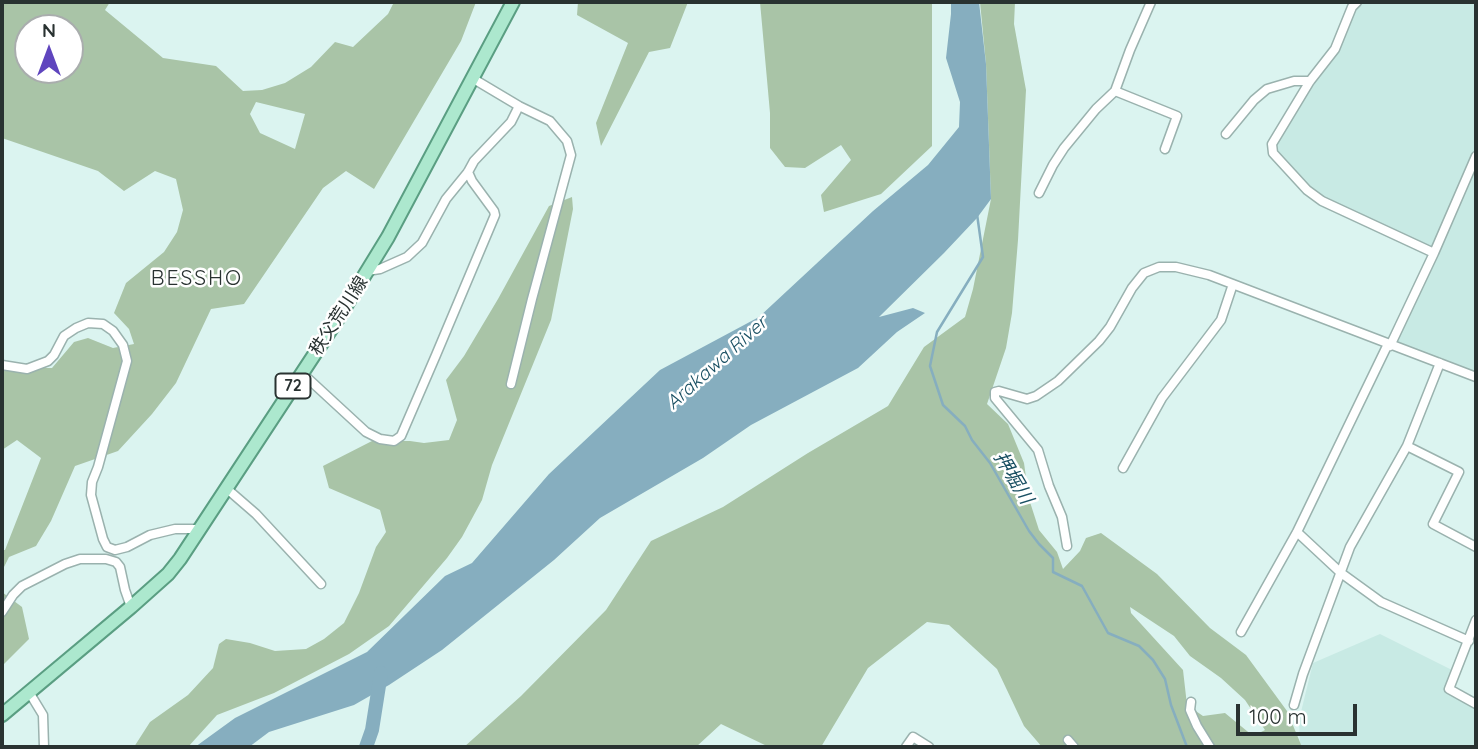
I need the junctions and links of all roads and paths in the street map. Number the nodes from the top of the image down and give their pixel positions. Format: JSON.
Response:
{"nodes":[{"id":1,"x":513,"y":2,"type":"edge"},
{"id":2,"x":1151,"y":2,"type":"edge"},
{"id":3,"x":1357,"y":2,"type":"edge"},
{"id":4,"x":472,"y":78,"type":"junction"},
{"id":5,"x":1310,"y":81,"type":"junction"},
{"id":6,"x":1115,"y":92,"type":"junction"},
{"id":7,"x":519,"y":106,"type":"junction"},
{"id":8,"x":1226,"y":134,"type":"dead end"},
{"id":9,"x":1165,"y":149,"type":"dead end"},
{"id":10,"x":1476,"y":156,"type":"edge"},
{"id":11,"x":468,"y":172,"type":"junction"},
{"id":12,"x":1039,"y":193,"type":"dead end"},
{"id":13,"x":1434,"y":253,"type":"junction"},
{"id":14,"x":368,"y":271,"type":"junction"},
{"id":15,"x":1233,"y":284,"type":"junction"},
{"id":16,"x":1389,"y":345,"type":"junction"},
{"id":17,"x":1440,"y":363,"type":"junction"},
{"id":18,"x":2,"y":365,"type":"edge"},
{"id":19,"x":302,"y":373,"type":"junction"},
{"id":20,"x":1476,"y":377,"type":"edge"},
{"id":21,"x":512,"y":384,"type":"dead end"},
{"id":22,"x":1407,"y":446,"type":"junction"},
{"id":23,"x":1123,"y":468,"type":"dead end"},
{"id":24,"x":226,"y":488,"type":"junction"},
{"id":25,"x":200,"y":529,"type":"junction"},
{"id":26,"x":1297,"y":532,"type":"junction"},
{"id":27,"x":1067,"y":546,"type":"dead end"},
{"id":28,"x":1476,"y":547,"type":"edge"},
{"id":29,"x":1341,"y":573,"type":"junction"},
{"id":30,"x":321,"y":583,"type":"dead end"},
{"id":31,"x":131,"y":607,"type":"junction"},
{"id":32,"x":2,"y":612,"type":"edge"},
{"id":33,"x":1476,"y":621,"type":"edge"},
{"id":34,"x":1241,"y":632,"type":"dead end"},
{"id":35,"x":1469,"y":641,"type":"junction"},
{"id":36,"x":29,"y":692,"type":"junction"},
{"id":37,"x":1191,"y":702,"type":"dead end"},
{"id":38,"x":1476,"y":704,"type":"edge"},
{"id":39,"x":1294,"y":705,"type":"dead end"},
{"id":40,"x":2,"y":715,"type":"edge"},
{"id":41,"x":44,"y":747,"type":"edge"},
{"id":42,"x":906,"y":747,"type":"edge"},
{"id":43,"x":929,"y":747,"type":"edge"},
{"id":44,"x":1210,"y":747,"type":"edge"}],
"edges":[{"from":1,"to":4,"type":"main road","name":"秩父荒川線","number":"72"},
{"from":2,"to":6,"type":"street"},
{"from":3,"to":5,"type":"street"},
{"from":4,"to":7,"type":"street"},
{"from":4,"to":14,"type":"main road","name":"秩父荒川線","number":"72"},
{"from":5,"to":8,"type":"street"},
{"from":5,"to":13,"type":"street"},
{"from":6,"to":9,"type":"street"},
{"from":6,"to":12,"type":"street"},
{"from":7,"to":11,"type":"street"},
{"from":7,"to":21,"type":"street"},
{"from":10,"to":13,"type":"street"},
{"from":11,"to":14,"type":"street"},
{"from":11,"to":19,"type":"street"},
{"from":13,"to":16,"type":"street"},
{"from":14,"to":19,"type":"main road","name":"秩父荒川線","number":"72"},
{"from":15,"to":16,"type":"street"},
{"from":15,"to":23,"type":"street"},
{"from":15,"to":27,"type":"street"},
{"from":16,"to":17,"type":"street"},
{"from":16,"to":26,"type":"street"},
{"from":17,"to":20,"type":"street"},
{"from":17,"to":22,"type":"street"},
{"from":18,"to":25,"type":"street"},
{"from":19,"to":24,"type":"main road","name":"秩父荒川線","number":"72"},
{"from":22,"to":28,"type":"street"},
{"from":22,"to":29,"type":"street"},
{"from":24,"to":25,"type":"main road","name":"秩父荒川線","number":"72"},
{"from":24,"to":30,"type":"street"},
{"from":25,"to":31,"type":"main road","name":"秩父荒川線","number":"72"},
{"from":26,"to":29,"type":"street"},
{"from":26,"to":34,"type":"street"},
{"from":29,"to":35,"type":"street"},
{"from":29,"to":39,"type":"street"},
{"from":31,"to":32,"type":"street"},
{"from":31,"to":36,"type":"main road","name":"秩父荒川線","number":"72"},
{"from":33,"to":35,"type":"street"},
{"from":35,"to":38,"type":"street"},
{"from":36,"to":40,"type":"main road","name":"秩父荒川線","number":"72"},
{"from":36,"to":41,"type":"street"},
{"from":37,"to":44,"type":"street"},
{"from":42,"to":43,"type":"street"}]}
